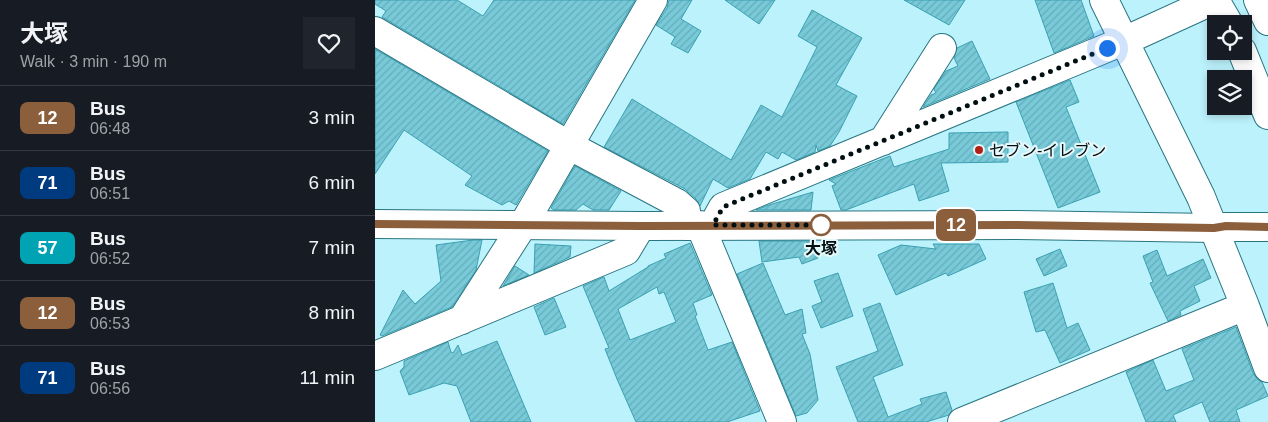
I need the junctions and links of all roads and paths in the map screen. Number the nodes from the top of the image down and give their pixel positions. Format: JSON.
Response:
{"nodes":[{"id":1,"x":653,"y":0,"type":"edge"},
{"id":2,"x":1105,"y":0,"type":"edge"},
{"id":3,"x":1214,"y":0,"type":"edge"},
{"id":4,"x":1219,"y":0,"type":"edge"},
{"id":5,"x":1258,"y":0,"type":"edge"},
{"id":6,"x":1223,"y":15,"type":"edge"},
{"id":7,"x":1225,"y":15,"type":"edge"},
{"id":8,"x":1268,"y":21,"type":"edge"},
{"id":9,"x":375,"y":31,"type":"edge"},
{"id":10,"x":1129,"y":39,"type":"junction"},
{"id":11,"x":942,"y":48,"type":"dead end"},
{"id":12,"x":1246,"y":60,"type":"edge"},
{"id":13,"x":1268,"y":115,"type":"edge"},
{"id":14,"x":883,"y":141,"type":"junction"},
{"id":15,"x":570,"y":146,"type":"junction"},
{"id":16,"x":375,"y":224,"type":"edge"},
{"id":17,"x":523,"y":225,"type":"junction"},
{"id":18,"x":700,"y":225,"type":"junction"},
{"id":19,"x":641,"y":226,"type":"junction"},
{"id":20,"x":1220,"y":227,"type":"junction"},
{"id":21,"x":1268,"y":227,"type":"edge"},
{"id":22,"x":1245,"y":306,"type":"junction"},
{"id":23,"x":461,"y":320,"type":"junction"},
{"id":24,"x":375,"y":356,"type":"edge"},
{"id":25,"x":1268,"y":368,"type":"edge"},
{"id":26,"x":781,"y":422,"type":"edge"},
{"id":27,"x":962,"y":422,"type":"edge"}],
"edges":[{"from":1,"to":15,"type":"main road"},
{"from":2,"to":10,"type":"main road"},
{"from":3,"to":6,"type":"main road"},
{"from":3,"to":10,"type":"main road"},
{"from":4,"to":7,"type":"main road"},
{"from":5,"to":8,"type":"main road"},
{"from":9,"to":15,"type":"main road"},
{"from":10,"to":14,"type":"main road"},
{"from":10,"to":20,"type":"main road"},
{"from":11,"to":14,"type":"main road"},
{"from":12,"to":13,"type":"main road"},
{"from":14,"to":18,"type":"main road"},
{"from":15,"to":17,"type":"main road"},
{"from":15,"to":18,"type":"main road"},
{"from":16,"to":17,"type":"main road"},
{"from":17,"to":19,"type":"main road"},
{"from":17,"to":23,"type":"main road"},
{"from":18,"to":19,"type":"main road"},
{"from":18,"to":20,"type":"main road"},
{"from":18,"to":26,"type":"main road"},
{"from":19,"to":23,"type":"main road"},
{"from":20,"to":21,"type":"main road"},
{"from":20,"to":22,"type":"main road"},
{"from":22,"to":25,"type":"main road"},
{"from":22,"to":27,"type":"main road"},
{"from":23,"to":24,"type":"main road"}]}
